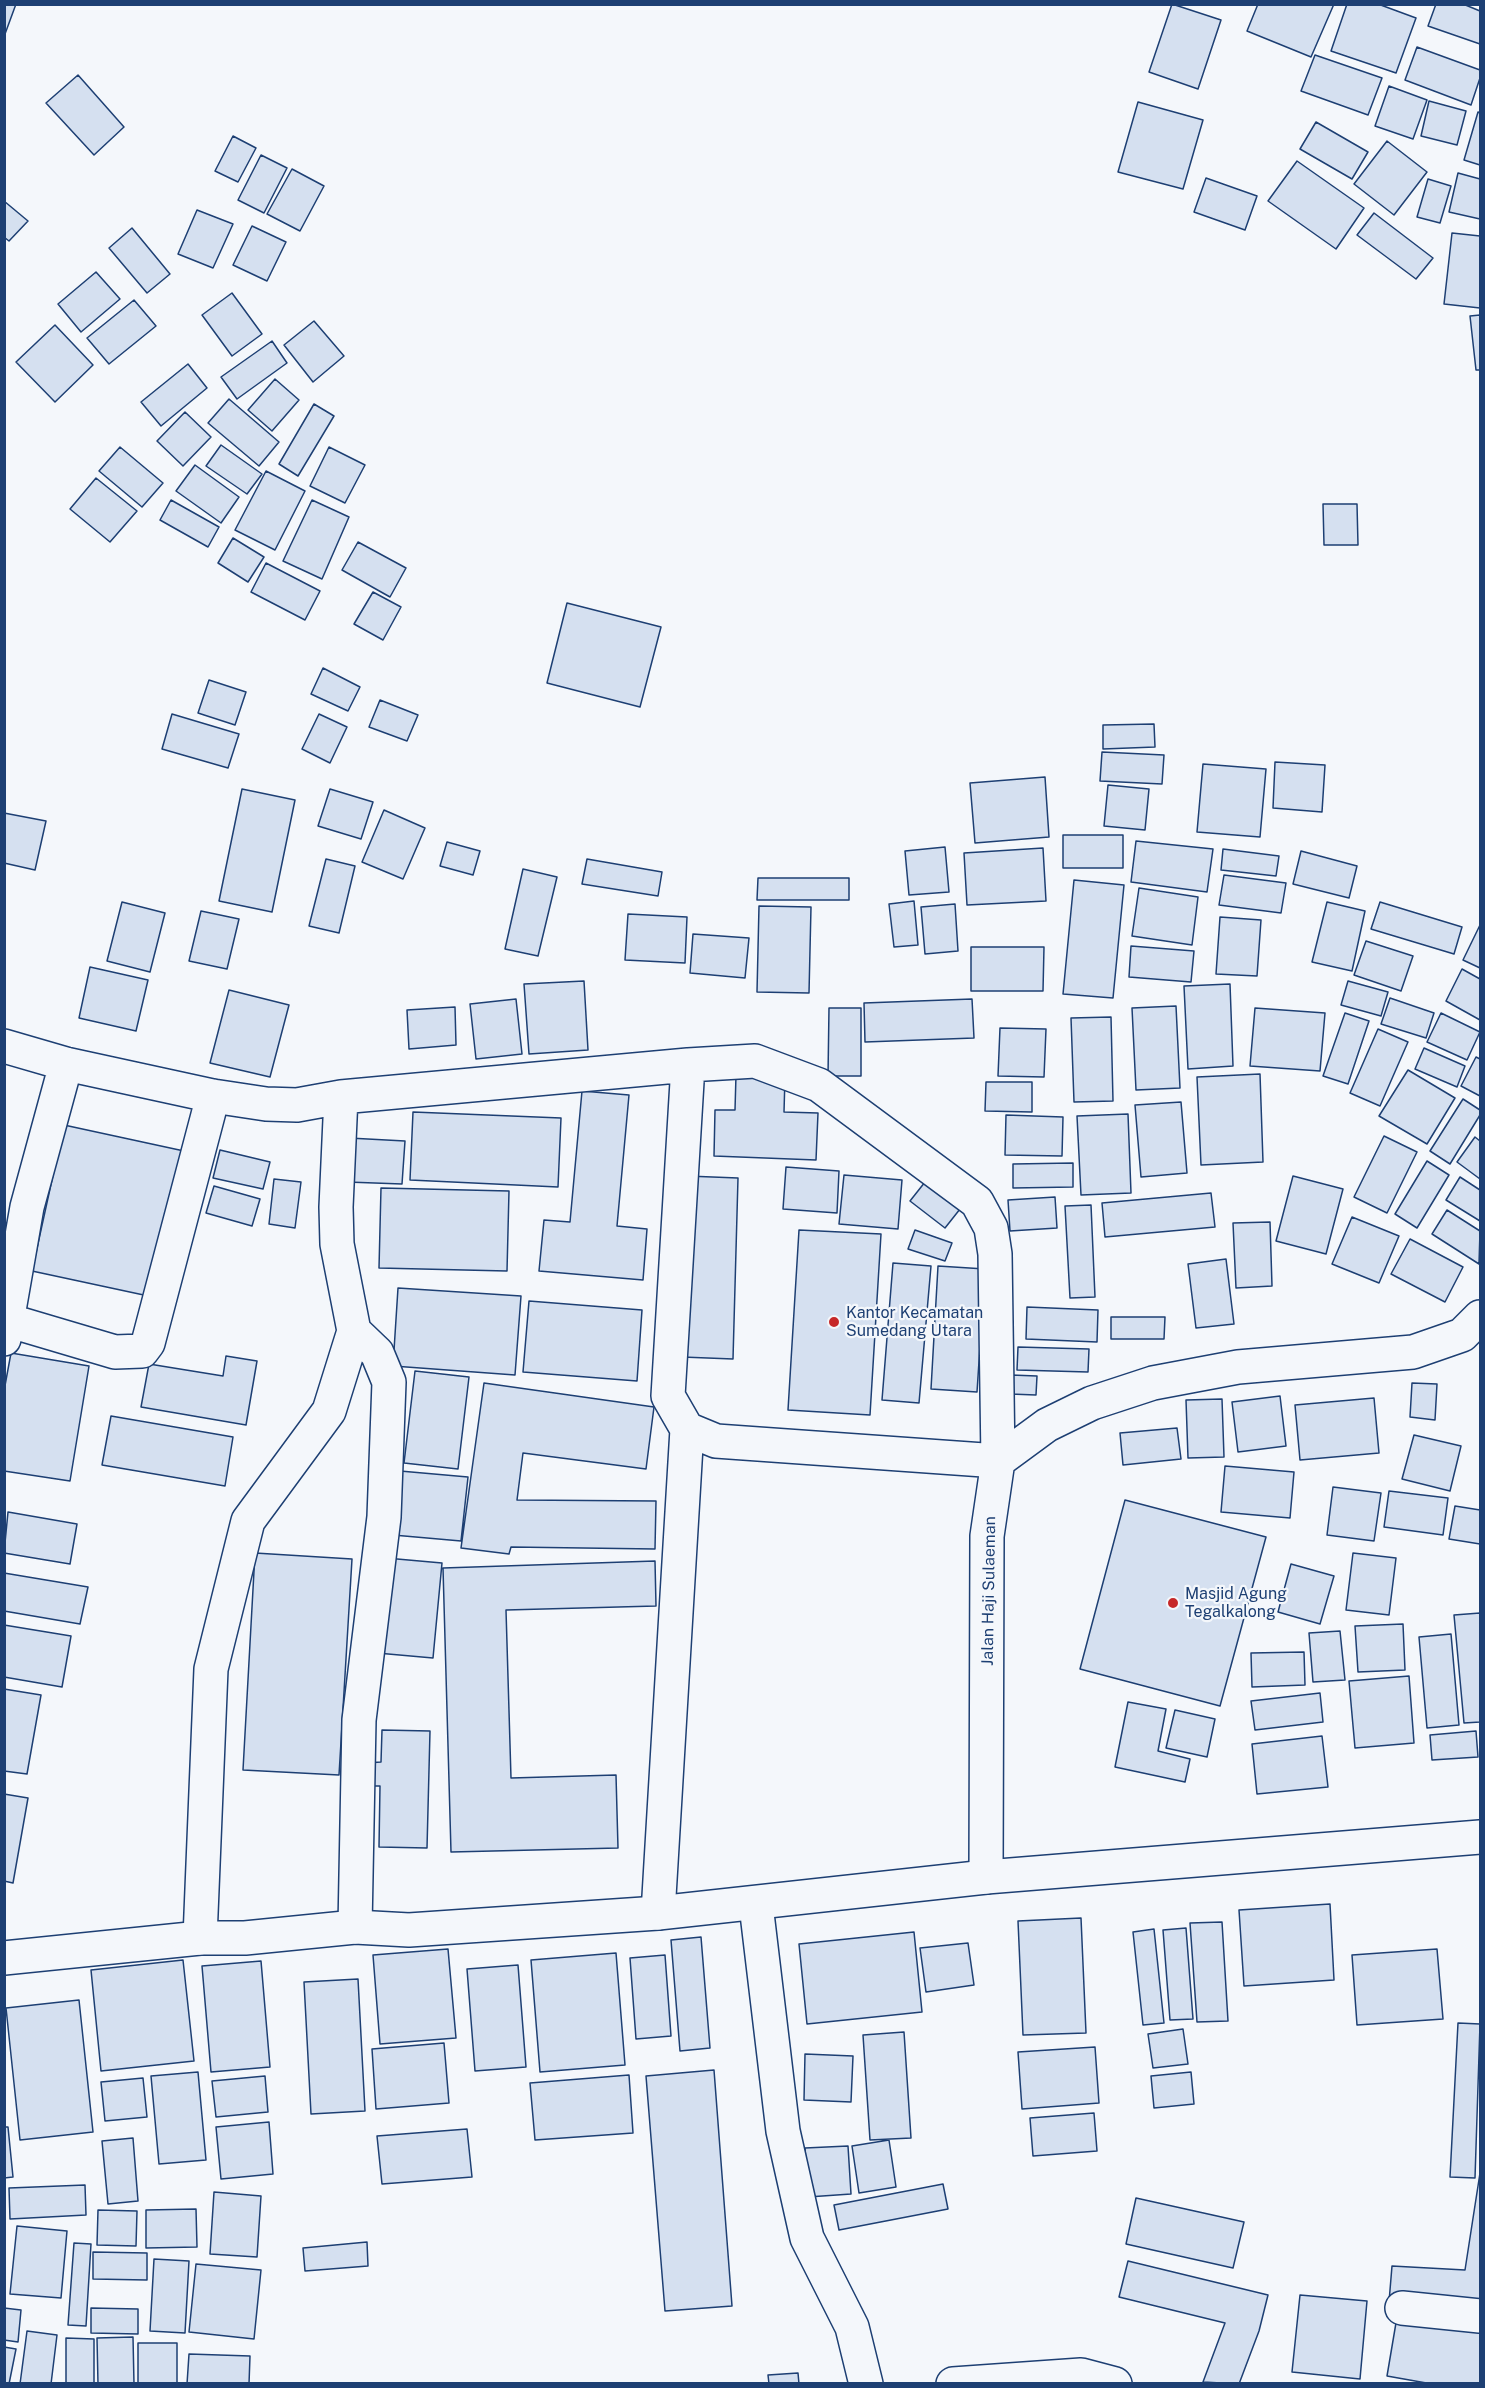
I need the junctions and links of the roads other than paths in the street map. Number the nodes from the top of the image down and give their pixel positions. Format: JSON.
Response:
{"nodes":[{"id":1,"x":4,"y":1046,"type":"edge"},
{"id":2,"x":66,"y":1064,"type":"junction"},
{"id":3,"x":688,"y":1065,"type":"junction"},
{"id":4,"x":213,"y":1096,"type":"junction"},
{"id":5,"x":341,"y":1097,"type":"junction"},
{"id":6,"x":1480,"y":1317,"type":"edge"},
{"id":7,"x":6,"y":1329,"type":"edge"},
{"id":8,"x":354,"y":1331,"type":"junction"},
{"id":9,"x":687,"y":1429,"type":"junction"},
{"id":10,"x":998,"y":1461,"type":"junction"},
{"id":11,"x":1480,"y":1837,"type":"edge"},
{"id":12,"x":986,"y":1877,"type":"junction"},
{"id":13,"x":756,"y":1905,"type":"junction"},
{"id":14,"x":658,"y":1914,"type":"junction"},
{"id":15,"x":355,"y":1928,"type":"junction"},
{"id":16,"x":200,"y":1938,"type":"junction"},
{"id":17,"x":4,"y":1958,"type":"edge"},
{"id":18,"x":1402,"y":2308,"type":"dead end"},
{"id":19,"x":1480,"y":2316,"type":"edge"},
{"id":20,"x":866,"y":2384,"type":"edge"},
{"id":21,"x":953,"y":2384,"type":"edge"},
{"id":22,"x":1115,"y":2384,"type":"edge"}],
"edges":[{"from":1,"to":2,"type":"street","name":"Jalan Haji Sulaeman"},
{"from":2,"to":4,"type":"street","name":"Jalan Haji Sulaeman"},
{"from":2,"to":7,"type":"street"},
{"from":3,"to":5,"type":"street","name":"Jalan Haji Sulaeman"},
{"from":3,"to":9,"type":"street"},
{"from":3,"to":10,"type":"street","name":"Jalan Haji Sulaeman"},
{"from":4,"to":5,"type":"street","name":"Jalan Haji Sulaeman"},
{"from":4,"to":7,"type":"street"},
{"from":5,"to":8,"type":"street"},
{"from":6,"to":10,"type":"street"},
{"from":8,"to":15,"type":"street"},
{"from":8,"to":16,"type":"street"},
{"from":9,"to":10,"type":"street"},
{"from":9,"to":14,"type":"street"},
{"from":10,"to":12,"type":"street","name":"Jalan Haji Sulaeman"},
{"from":11,"to":12,"type":"street"},
{"from":12,"to":13,"type":"street"},
{"from":13,"to":14,"type":"street"},
{"from":13,"to":20,"type":"street"},
{"from":14,"to":15,"type":"street"},
{"from":15,"to":16,"type":"street"},
{"from":16,"to":17,"type":"street"},
{"from":18,"to":19,"type":"street"},
{"from":21,"to":22,"type":"street"}]}
